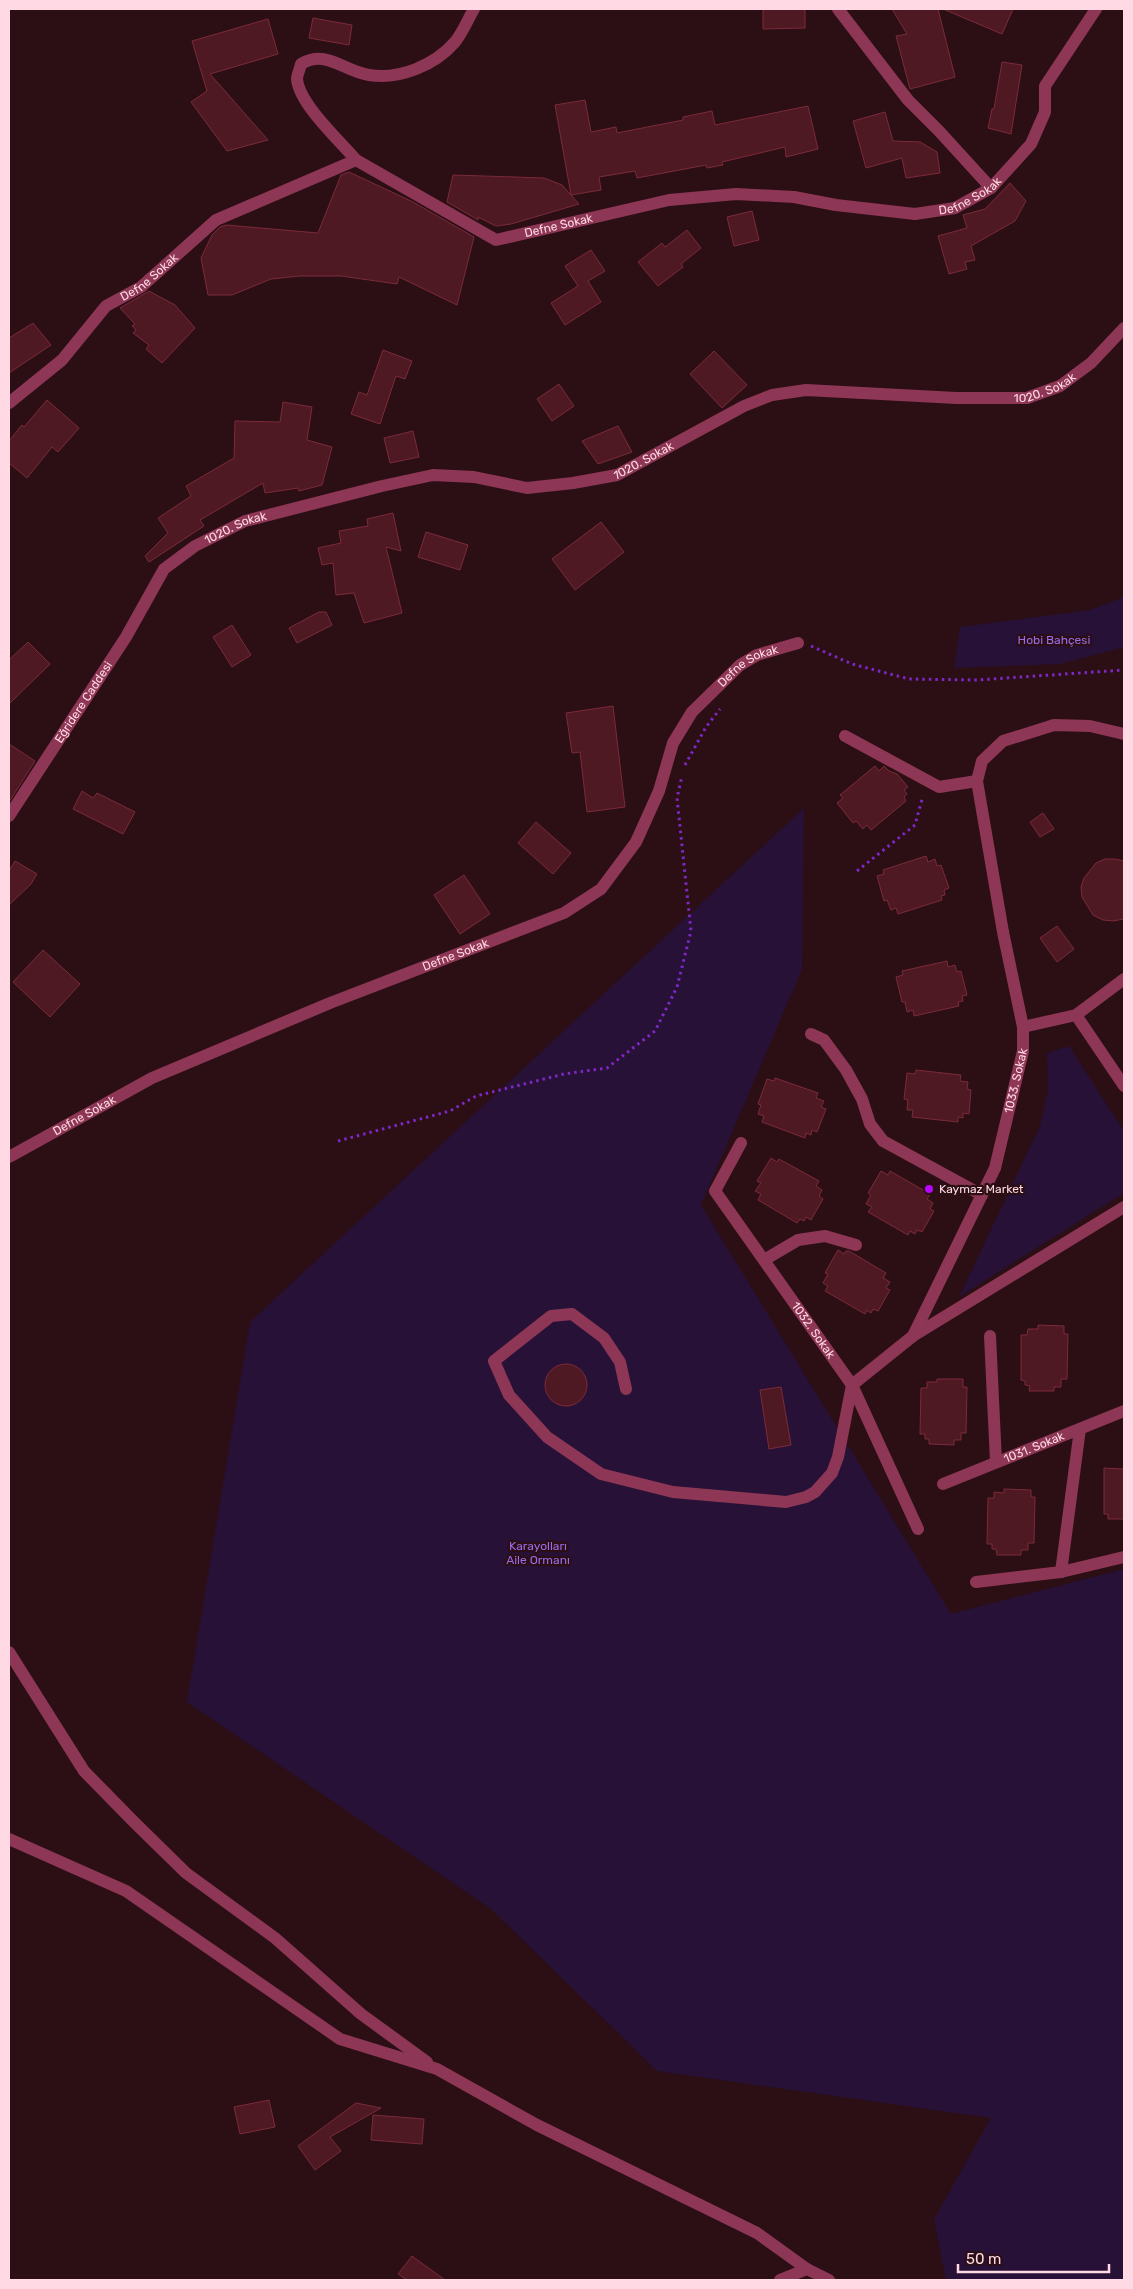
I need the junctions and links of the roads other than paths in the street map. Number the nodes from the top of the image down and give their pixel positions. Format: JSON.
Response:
{"nodes":[{"id":1,"x":474,"y":9,"type":"edge"},
{"id":2,"x":838,"y":9,"type":"edge"},
{"id":3,"x":1096,"y":9,"type":"edge"},
{"id":4,"x":356,"y":160,"type":"junction"},
{"id":5,"x":991,"y":188,"type":"junction"},
{"id":6,"x":1124,"y":328,"type":"edge"},
{"id":7,"x":9,"y":403,"type":"edge"},
{"id":8,"x":154,"y":585,"type":"joint"},
{"id":9,"x":798,"y":643,"type":"road end"},
{"id":10,"x":1124,"y":734,"type":"edge"},
{"id":11,"x":846,"y":736,"type":"dead end"},
{"id":12,"x":978,"y":781,"type":"junction"},
{"id":13,"x":9,"y":816,"type":"edge"},
{"id":14,"x":1124,"y":980,"type":"edge"},
{"id":15,"x":1076,"y":1015,"type":"junction"},
{"id":16,"x":1023,"y":1027,"type":"junction"},
{"id":17,"x":812,"y":1034,"type":"dead end"},
{"id":18,"x":1124,"y":1086,"type":"edge"},
{"id":19,"x":741,"y":1143,"type":"dead end"},
{"id":20,"x":9,"y":1158,"type":"edge"},
{"id":21,"x":982,"y":1195,"type":"junction"},
{"id":22,"x":1124,"y":1207,"type":"edge"},
{"id":23,"x":856,"y":1245,"type":"dead end"},
{"id":24,"x":764,"y":1260,"type":"junction"},
{"id":25,"x":913,"y":1336,"type":"junction"},
{"id":26,"x":990,"y":1336,"type":"dead end"},
{"id":27,"x":852,"y":1385,"type":"junction"},
{"id":28,"x":626,"y":1389,"type":"dead end"},
{"id":29,"x":1124,"y":1411,"type":"edge"},
{"id":30,"x":1080,"y":1429,"type":"junction"},
{"id":31,"x":996,"y":1462,"type":"junction"},
{"id":32,"x":943,"y":1484,"type":"dead end"},
{"id":33,"x":918,"y":1529,"type":"dead end"},
{"id":34,"x":1124,"y":1557,"type":"edge"},
{"id":35,"x":1061,"y":1572,"type":"junction"},
{"id":36,"x":976,"y":1582,"type":"dead end"},
{"id":37,"x":9,"y":1652,"type":"edge"},
{"id":38,"x":9,"y":1839,"type":"edge"},
{"id":39,"x":437,"y":2069,"type":"junction"},
{"id":40,"x":807,"y":2269,"type":"junction"},
{"id":41,"x":780,"y":2280,"type":"edge"},
{"id":42,"x":829,"y":2280,"type":"edge"}],
"edges":[{"from":1,"to":4,"type":"street"},
{"from":2,"to":5,"type":"street"},
{"from":3,"to":5,"type":"street","name":"Defne Sokak"},
{"from":4,"to":5,"type":"street","name":"Defne Sokak"},
{"from":4,"to":7,"type":"street","name":"Defne Sokak"},
{"from":6,"to":8,"type":"street","name":"1020. Sokak"},
{"from":8,"to":13,"type":"street","name":"Eğridere Caddesi"},
{"from":9,"to":20,"type":"street","name":"Defne Sokak"},
{"from":10,"to":12,"type":"street","name":"1033. Sokak"},
{"from":11,"to":12,"type":"street"},
{"from":12,"to":16,"type":"street","name":"1033. Sokak"},
{"from":14,"to":15,"type":"street"},
{"from":15,"to":16,"type":"street"},
{"from":15,"to":18,"type":"street"},
{"from":16,"to":21,"type":"street","name":"1033. Sokak"},
{"from":17,"to":21,"type":"street"},
{"from":19,"to":24,"type":"street","name":"1032. Sokak"},
{"from":21,"to":25,"type":"street","name":"1033. Sokak"},
{"from":22,"to":25,"type":"street"},
{"from":23,"to":24,"type":"street"},
{"from":24,"to":27,"type":"street","name":"1032. Sokak"},
{"from":25,"to":27,"type":"street","name":"1033. Sokak"},
{"from":26,"to":31,"type":"street"},
{"from":27,"to":28,"type":"street"},
{"from":27,"to":33,"type":"street","name":"1032. Sokak"},
{"from":29,"to":30,"type":"street","name":"1031. Sokak"},
{"from":30,"to":31,"type":"street","name":"1031. Sokak"},
{"from":30,"to":35,"type":"street"},
{"from":31,"to":32,"type":"street","name":"1031. Sokak"},
{"from":34,"to":35,"type":"street"},
{"from":35,"to":36,"type":"street"},
{"from":37,"to":39,"type":"street"},
{"from":38,"to":39,"type":"street"},
{"from":39,"to":40,"type":"street"},
{"from":40,"to":41,"type":"street"},
{"from":40,"to":42,"type":"street"}]}
